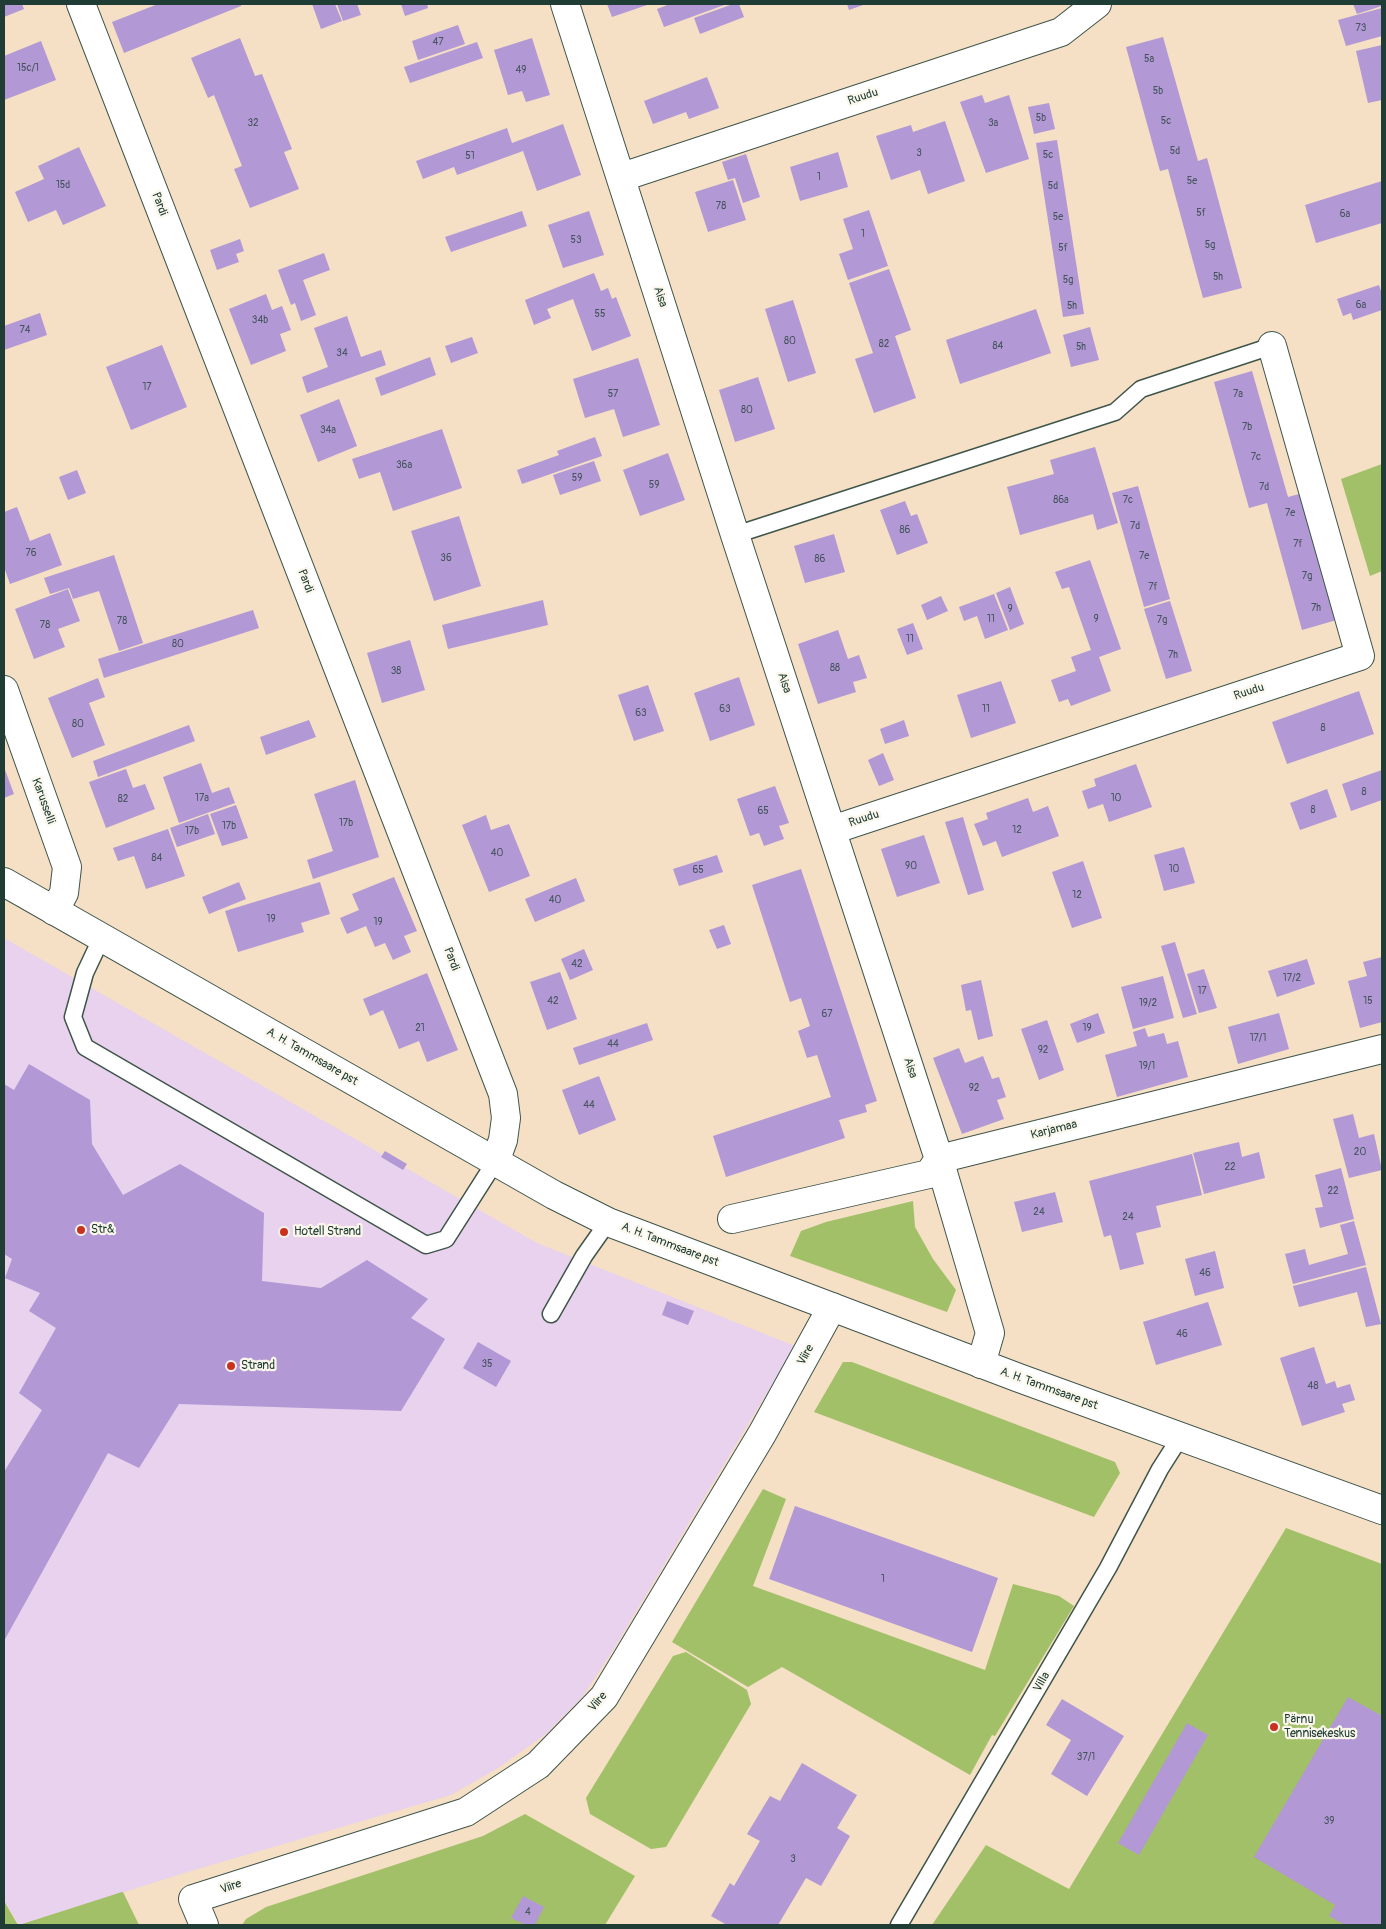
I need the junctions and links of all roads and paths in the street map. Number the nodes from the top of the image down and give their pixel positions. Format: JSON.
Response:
{"nodes":[{"id":1,"x":81,"y":4,"type":"edge"},
{"id":2,"x":566,"y":4,"type":"edge"},
{"id":3,"x":1097,"y":4,"type":"edge"},
{"id":4,"x":622,"y":177,"type":"junction"},
{"id":5,"x":1272,"y":346,"type":"joint"},
{"id":6,"x":735,"y":535,"type":"junction"},
{"id":7,"x":4,"y":690,"type":"edge"},
{"id":8,"x":832,"y":830,"type":"junction"},
{"id":9,"x":4,"y":882,"type":"edge"},
{"id":10,"x":54,"y":911,"type":"junction"},
{"id":11,"x":101,"y":939,"type":"junction"},
{"id":12,"x":1382,"y":1049,"type":"edge"},
{"id":13,"x":939,"y":1159,"type":"junction"},
{"id":14,"x":495,"y":1162,"type":"junction"},
{"id":15,"x":732,"y":1219,"type":"dead end"},
{"id":16,"x":608,"y":1222,"type":"junction"},
{"id":17,"x":832,"y":1307,"type":"junction"},
{"id":18,"x":552,"y":1314,"type":"dead end"},
{"id":19,"x":981,"y":1364,"type":"junction"},
{"id":20,"x":1181,"y":1436,"type":"junction"},
{"id":21,"x":1382,"y":1510,"type":"edge"},
{"id":22,"x":204,"y":1925,"type":"edge"},
{"id":23,"x":899,"y":1925,"type":"edge"}],
"edges":[{"from":1,"to":14,"type":"street","name":"Pardi"},
{"from":2,"to":4,"type":"street","name":"Aisa"},
{"from":3,"to":4,"type":"street","name":"Ruudu"},
{"from":4,"to":6,"type":"street","name":"Aisa"},
{"from":5,"to":6,"type":"lane"},
{"from":5,"to":8,"type":"street","name":"Ruudu"},
{"from":6,"to":8,"type":"street","name":"Aisa"},
{"from":7,"to":10,"type":"street","name":"Karusselli"},
{"from":8,"to":13,"type":"street","name":"Aisa"},
{"from":9,"to":10,"type":"street","name":"A. H. Tammsaare pst"},
{"from":10,"to":11,"type":"street","name":"A. H. Tammsaare pst"},
{"from":11,"to":14,"type":"street","name":"A. H. Tammsaare pst"},
{"from":11,"to":14,"type":"lane"},
{"from":12,"to":13,"type":"street","name":"Karjamaa"},
{"from":13,"to":15,"type":"street","name":"Karjamaa"},
{"from":13,"to":19,"type":"street","name":"Aisa"},
{"from":14,"to":16,"type":"street","name":"A. H. Tammsaare pst"},
{"from":16,"to":17,"type":"street","name":"A. H. Tammsaare pst"},
{"from":16,"to":18,"type":"lane"},
{"from":17,"to":19,"type":"street","name":"A. H. Tammsaare pst"},
{"from":17,"to":22,"type":"street","name":"Viire"},
{"from":19,"to":20,"type":"street","name":"A. H. Tammsaare pst"},
{"from":20,"to":21,"type":"street","name":"A. H. Tammsaare pst"},
{"from":20,"to":23,"type":"lane","name":"Villa"}]}
